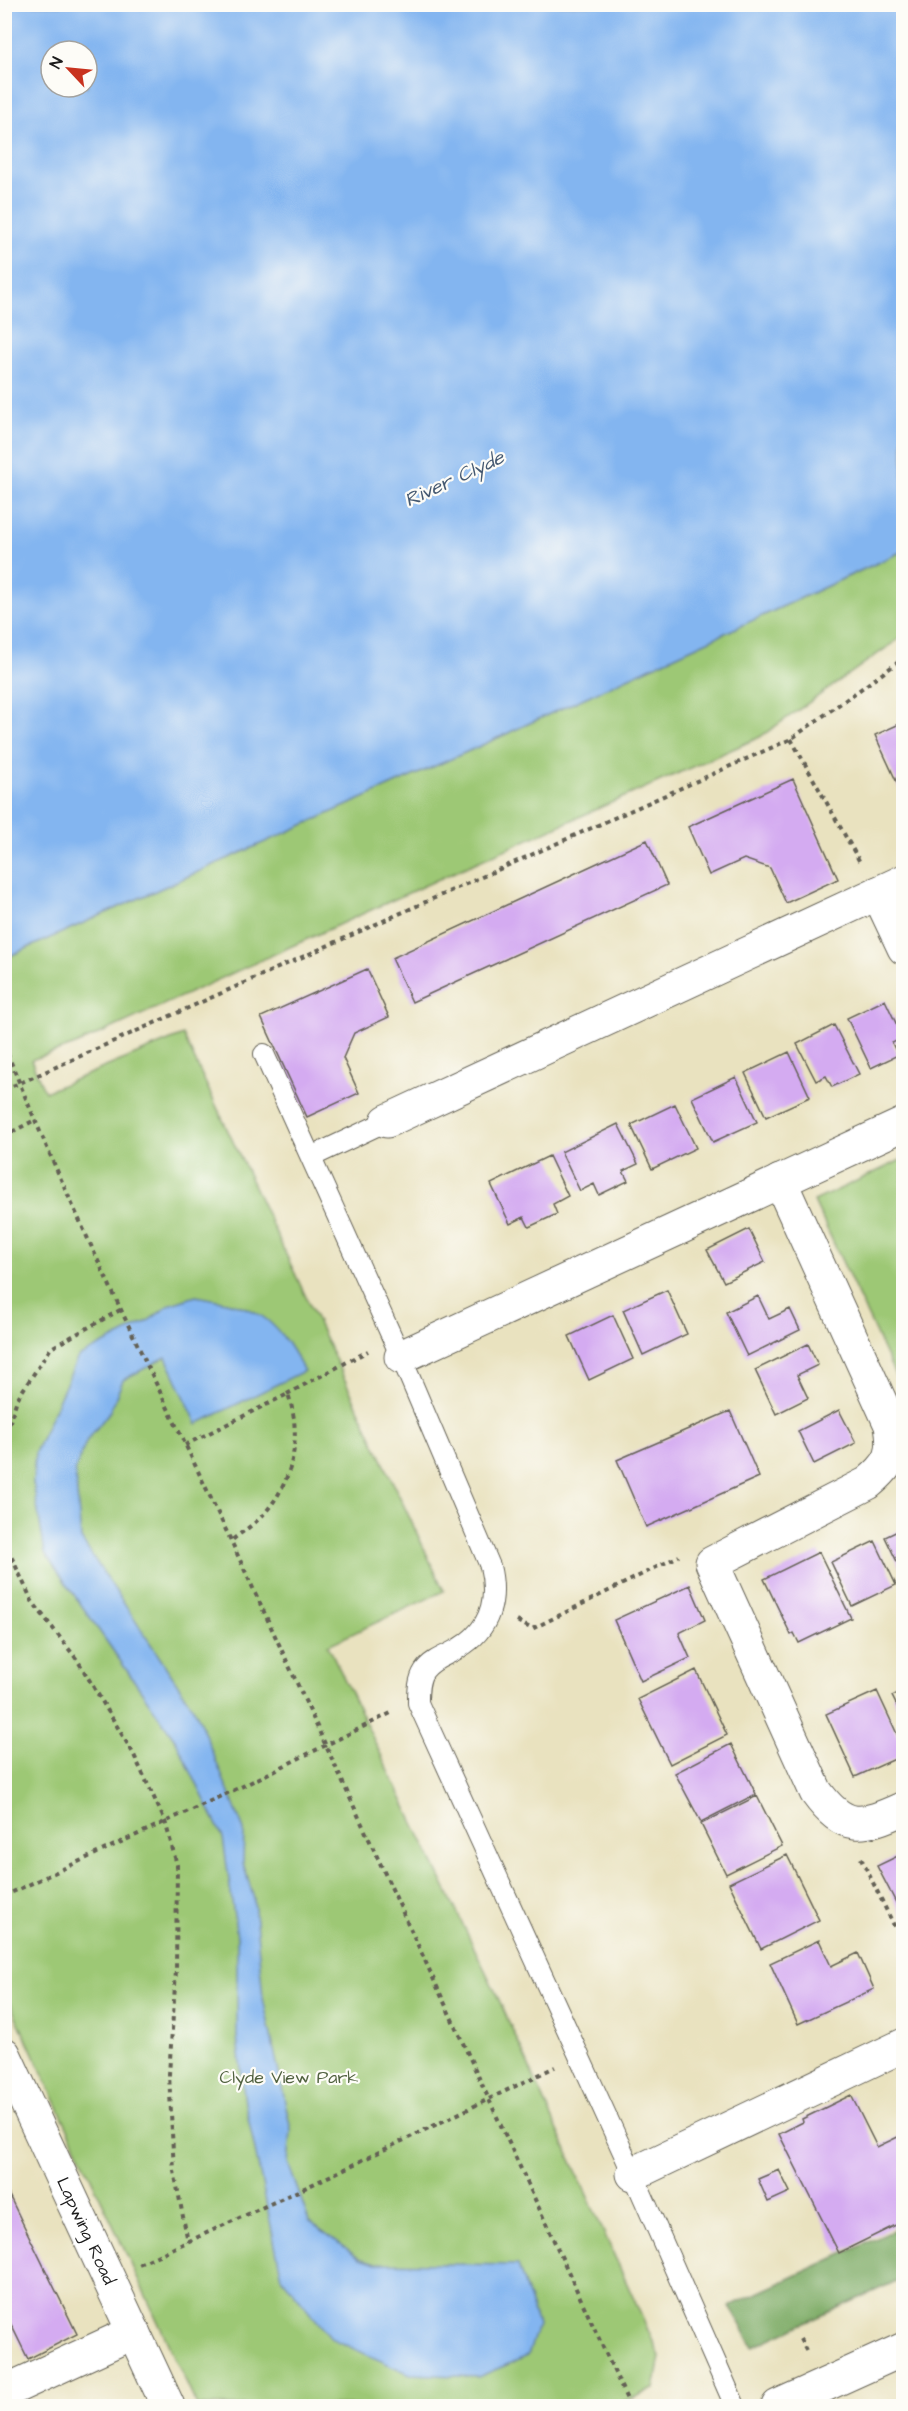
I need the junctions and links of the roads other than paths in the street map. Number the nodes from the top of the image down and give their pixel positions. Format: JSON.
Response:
{"nodes":[{"id":1,"x":891,"y":887,"type":"edge"},
{"id":2,"x":903,"y":948,"type":"edge"},
{"id":3,"x":264,"y":1054,"type":"dead end"},
{"id":4,"x":387,"y":1122,"type":"joint"},
{"id":5,"x":903,"y":1124,"type":"edge"},
{"id":6,"x":311,"y":1157,"type":"junction"},
{"id":7,"x":780,"y":1181,"type":"junction"},
{"id":8,"x":401,"y":1357,"type":"junction"},
{"id":9,"x":903,"y":1808,"type":"edge"},
{"id":10,"x":903,"y":2045,"type":"edge"},
{"id":11,"x":4,"y":2054,"type":"edge"},
{"id":12,"x":633,"y":2174,"type":"junction"},
{"id":13,"x":134,"y":2332,"type":"junction"},
{"id":14,"x":903,"y":2349,"type":"edge"},
{"id":15,"x":4,"y":2392,"type":"edge"},
{"id":16,"x":168,"y":2406,"type":"edge"},
{"id":17,"x":735,"y":2406,"type":"edge"},
{"id":18,"x":778,"y":2406,"type":"edge"}],
"edges":[{"from":1,"to":2,"type":"street"},
{"from":1,"to":4,"type":"street"},
{"from":3,"to":6,"type":"lane"},
{"from":4,"to":6,"type":"lane"},
{"from":5,"to":7,"type":"street"},
{"from":6,"to":8,"type":"lane"},
{"from":7,"to":8,"type":"street"},
{"from":7,"to":9,"type":"street"},
{"from":8,"to":12,"type":"lane"},
{"from":10,"to":12,"type":"street"},
{"from":11,"to":13,"type":"street","name":"Lapwing Road"},
{"from":12,"to":17,"type":"lane"},
{"from":13,"to":15,"type":"street"},
{"from":13,"to":16,"type":"street","name":"Lapwing Road"},
{"from":14,"to":18,"type":"street"}]}
